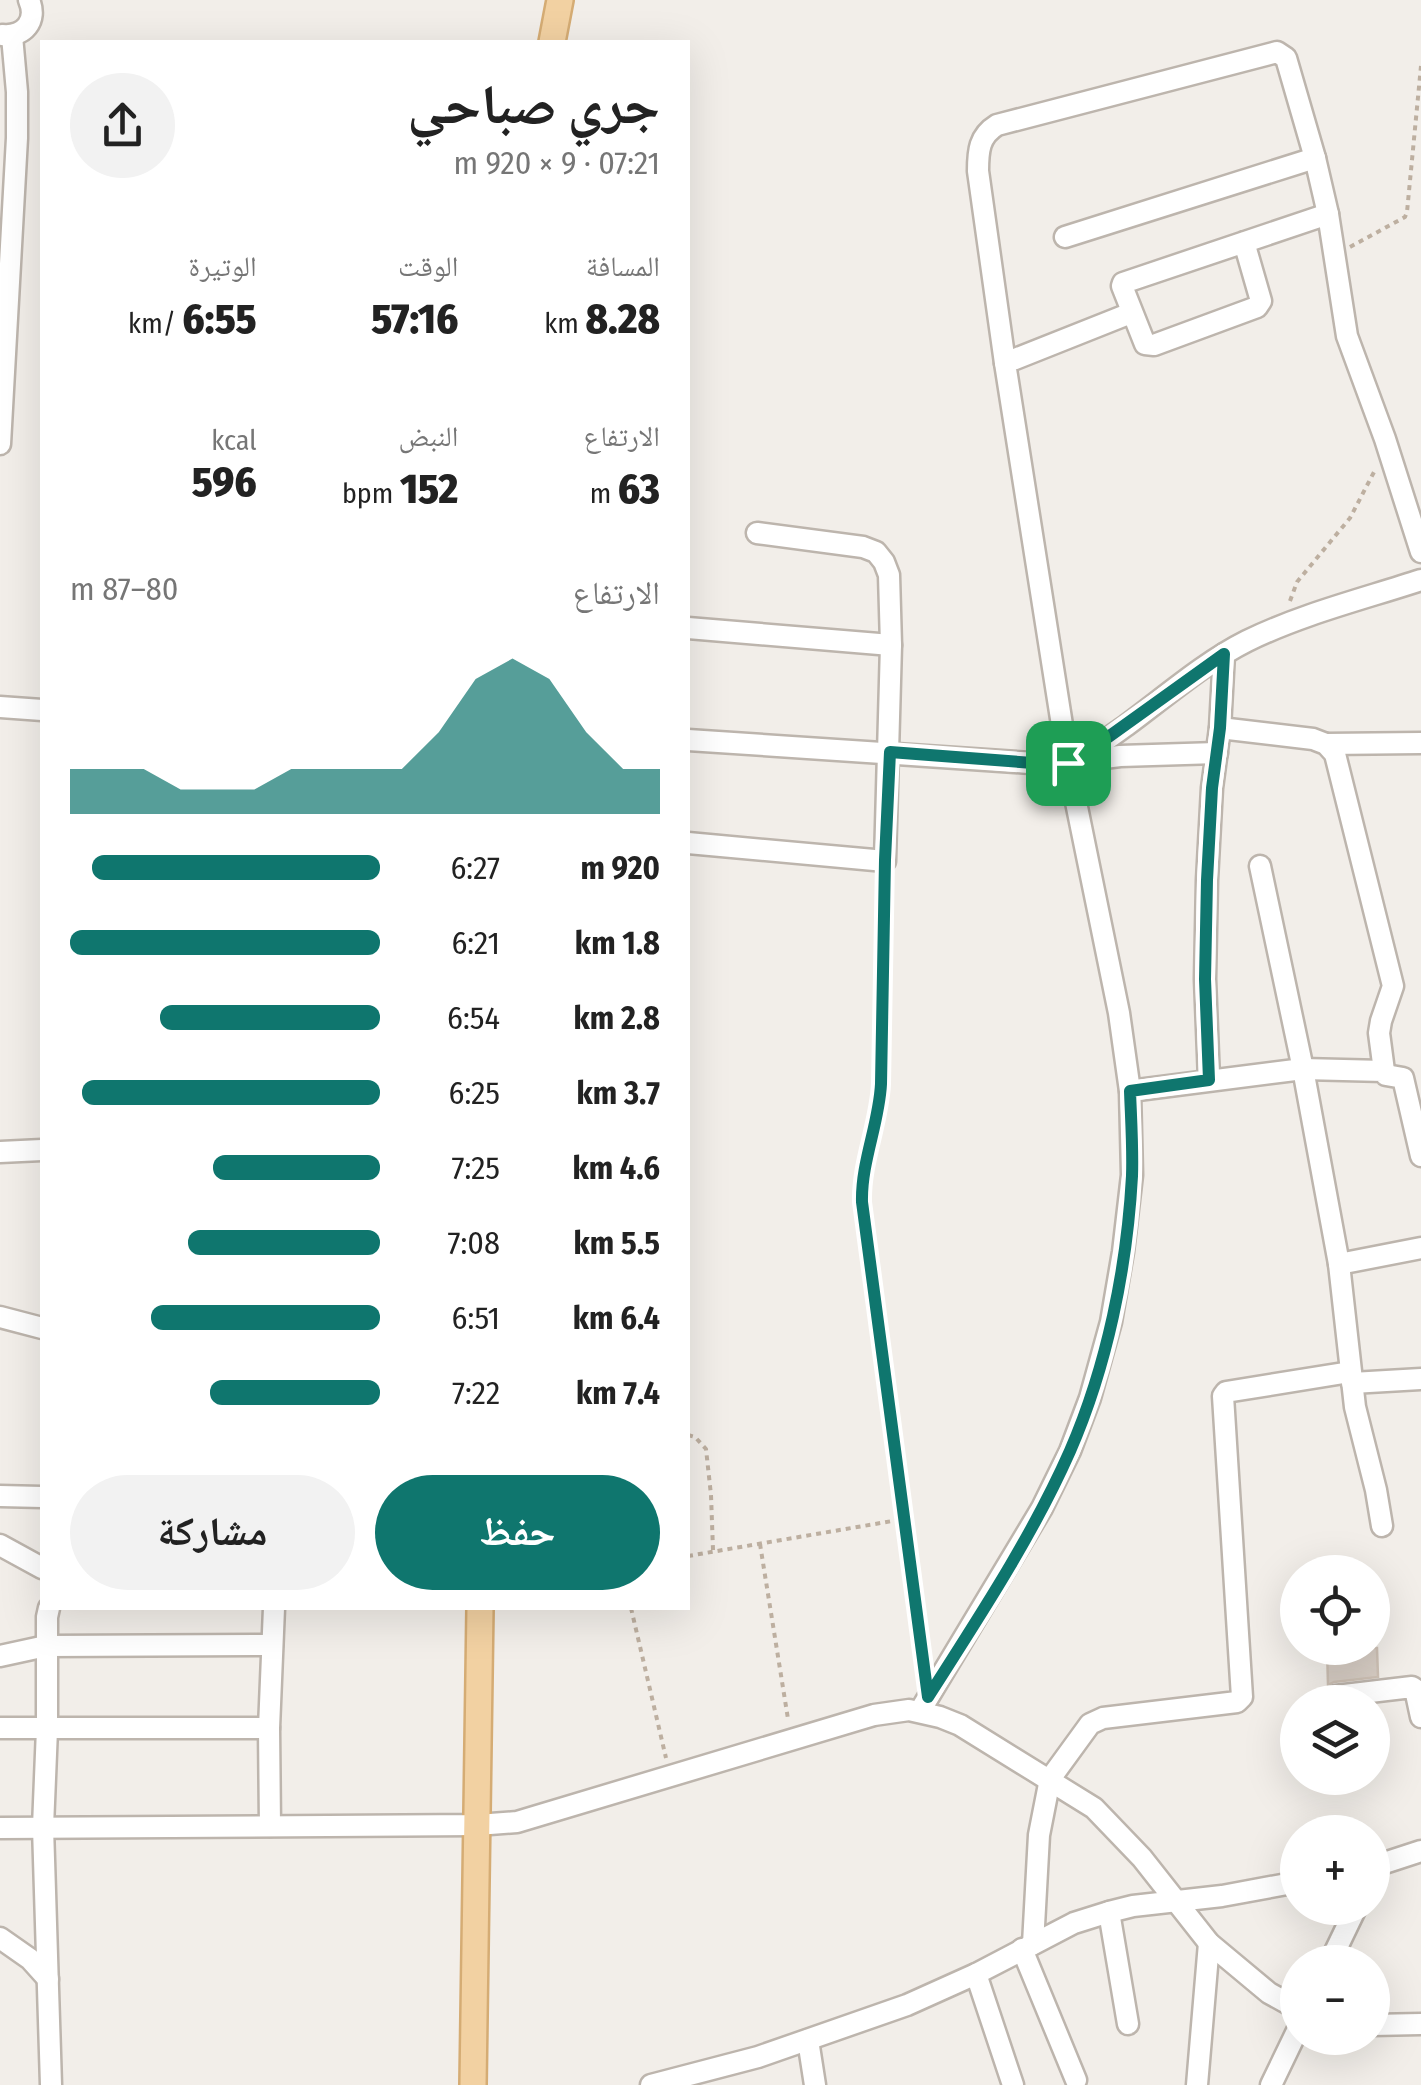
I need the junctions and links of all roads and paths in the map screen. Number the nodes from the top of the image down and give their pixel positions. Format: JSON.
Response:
{"nodes":[{"id":1,"x":551,"y":0,"type":"edge"},
{"id":2,"x":560,"y":0,"type":"edge"},
{"id":3,"x":35,"y":2,"type":"edge"},
{"id":4,"x":6,"y":35,"type":"edge"},
{"id":5,"x":552,"y":40,"type":"edge"},
{"id":6,"x":552,"y":40,"type":"edge"},
{"id":7,"x":1421,"y":66,"type":"edge"},
{"id":8,"x":1314,"y":158,"type":"junction"},
{"id":9,"x":1328,"y":214,"type":"junction"},
{"id":10,"x":1065,"y":237,"type":"dead end"},
{"id":11,"x":1244,"y":242,"type":"junction"},
{"id":12,"x":1336,"y":254,"type":"junction"},
{"id":13,"x":1131,"y":313,"type":"junction"},
{"id":14,"x":1005,"y":363,"type":"junction"},
{"id":15,"x":1385,"y":440,"type":"junction"},
{"id":16,"x":0,"y":444,"type":"edge"},
{"id":17,"x":757,"y":533,"type":"dead end"},
{"id":18,"x":1421,"y":552,"type":"edge"},
{"id":19,"x":1421,"y":580,"type":"edge"},
{"id":20,"x":1287,"y":624,"type":"junction"},
{"id":21,"x":690,"y":628,"type":"edge"},
{"id":22,"x":892,"y":645,"type":"junction"},
{"id":23,"x":1224,"y":654,"type":"junction"},
{"id":24,"x":0,"y":707,"type":"edge"},
{"id":25,"x":40,"y":710,"type":"edge"},
{"id":26,"x":1220,"y":728,"type":"junction"},
{"id":27,"x":690,"y":740,"type":"edge"},
{"id":28,"x":1421,"y":743,"type":"edge"},
{"id":29,"x":1326,"y":744,"type":"junction"},
{"id":30,"x":890,"y":752,"type":"junction"},
{"id":31,"x":1217,"y":753,"type":"junction"},
{"id":32,"x":1068,"y":763,"type":"junction"},
{"id":33,"x":690,"y":843,"type":"edge"},
{"id":34,"x":885,"y":860,"type":"junction"},
{"id":35,"x":1260,"y":866,"type":"dead end"},
{"id":36,"x":1303,"y":1069,"type":"junction"},
{"id":37,"x":1384,"y":1071,"type":"junction"},
{"id":38,"x":1209,"y":1080,"type":"junction"},
{"id":39,"x":1130,"y":1091,"type":"junction"},
{"id":40,"x":40,"y":1150,"type":"edge"},
{"id":41,"x":0,"y":1152,"type":"edge"},
{"id":42,"x":1421,"y":1156,"type":"edge"},
{"id":43,"x":1421,"y":1248,"type":"edge"},
{"id":44,"x":1339,"y":1264,"type":"junction"},
{"id":45,"x":0,"y":1317,"type":"edge"},
{"id":46,"x":40,"y":1327,"type":"edge"},
{"id":47,"x":1351,"y":1377,"type":"junction"},
{"id":48,"x":1421,"y":1379,"type":"edge"},
{"id":49,"x":690,"y":1436,"type":"edge"},
{"id":50,"x":0,"y":1496,"type":"edge"},
{"id":51,"x":40,"y":1496,"type":"edge"},
{"id":52,"x":904,"y":1520,"type":"junction"},
{"id":53,"x":1382,"y":1526,"type":"dead end"},
{"id":54,"x":760,"y":1544,"type":"junction"},
{"id":55,"x":0,"y":1545,"type":"edge"},
{"id":56,"x":713,"y":1552,"type":"junction"},
{"id":57,"x":690,"y":1556,"type":"edge"},
{"id":58,"x":40,"y":1567,"type":"edge"},
{"id":59,"x":50,"y":1610,"type":"edge"},
{"id":60,"x":274,"y":1610,"type":"edge"},
{"id":61,"x":480,"y":1610,"type":"edge"},
{"id":62,"x":631,"y":1610,"type":"edge"},
{"id":63,"x":272,"y":1645,"type":"junction"},
{"id":64,"x":46,"y":1646,"type":"junction"},
{"id":65,"x":0,"y":1656,"type":"edge"},
{"id":66,"x":1390,"y":1689,"type":"edge"},
{"id":67,"x":924,"y":1704,"type":"junction"},
{"id":68,"x":1421,"y":1717,"type":"edge"},
{"id":69,"x":0,"y":1728,"type":"edge"},
{"id":70,"x":47,"y":1728,"type":"junction"},
{"id":71,"x":269,"y":1728,"type":"junction"},
{"id":72,"x":792,"y":1739,"type":"junction"},
{"id":73,"x":671,"y":1777,"type":"junction"},
{"id":74,"x":1050,"y":1779,"type":"junction"},
{"id":75,"x":477,"y":1825,"type":"junction"},
{"id":76,"x":270,"y":1826,"type":"junction"},
{"id":77,"x":43,"y":1827,"type":"junction"},
{"id":78,"x":0,"y":1828,"type":"edge"},
{"id":79,"x":1421,"y":1851,"type":"edge"},
{"id":80,"x":1390,"y":1863,"type":"edge"},
{"id":81,"x":1280,"y":1885,"type":"edge"},
{"id":82,"x":1176,"y":1901,"type":"junction"},
{"id":83,"x":1109,"y":1912,"type":"junction"},
{"id":84,"x":0,"y":1938,"type":"edge"},
{"id":85,"x":1210,"y":1943,"type":"junction"},
{"id":86,"x":1028,"y":1946,"type":"junction"},
{"id":87,"x":976,"y":1974,"type":"junction"},
{"id":88,"x":48,"y":1978,"type":"junction"},
{"id":89,"x":1280,"y":1999,"type":"edge"},
{"id":90,"x":1128,"y":2024,"type":"dead end"},
{"id":91,"x":1421,"y":2024,"type":"edge"},
{"id":92,"x":1390,"y":2025,"type":"edge"},
{"id":93,"x":808,"y":2040,"type":"junction"},
{"id":94,"x":1285,"y":2055,"type":"edge"},
{"id":95,"x":718,"y":2077,"type":"edge"},
{"id":96,"x":1076,"y":2080,"type":"dead end"},
{"id":97,"x":52,"y":2085,"type":"edge"},
{"id":98,"x":473,"y":2085,"type":"edge"},
{"id":99,"x":651,"y":2085,"type":"edge"},
{"id":100,"x":815,"y":2085,"type":"edge"},
{"id":101,"x":1013,"y":2085,"type":"edge"},
{"id":102,"x":1197,"y":2085,"type":"edge"},
{"id":103,"x":1271,"y":2085,"type":"edge"}],
"edges":[{"from":1,"to":5,"type":"main road"},
{"from":2,"to":6,"type":"main road"},
{"from":3,"to":4,"type":"street"},
{"from":4,"to":16,"type":"street"},
{"from":7,"to":12,"type":"path"},
{"from":8,"to":9,"type":"street"},
{"from":8,"to":10,"type":"street"},
{"from":8,"to":14,"type":"street"},
{"from":9,"to":11,"type":"street"},
{"from":9,"to":12,"type":"street"},
{"from":11,"to":13,"type":"street"},
{"from":11,"to":13,"type":"street"},
{"from":12,"to":15,"type":"street"},
{"from":13,"to":14,"type":"street"},
{"from":14,"to":32,"type":"street"},
{"from":15,"to":18,"type":"street"},
{"from":15,"to":20,"type":"path"},
{"from":17,"to":22,"type":"street"},
{"from":19,"to":20,"type":"street"},
{"from":20,"to":23,"type":"street"},
{"from":21,"to":22,"type":"street"},
{"from":22,"to":30,"type":"street"},
{"from":23,"to":26,"type":"street"},
{"from":23,"to":32,"type":"street"},
{"from":24,"to":25,"type":"street"},
{"from":26,"to":29,"type":"street"},
{"from":26,"to":31,"type":"street"},
{"from":27,"to":30,"type":"street"},
{"from":28,"to":29,"type":"street"},
{"from":29,"to":37,"type":"street"},
{"from":30,"to":32,"type":"street"},
{"from":30,"to":34,"type":"street"},
{"from":31,"to":32,"type":"street"},
{"from":31,"to":38,"type":"street"},
{"from":32,"to":39,"type":"street"},
{"from":33,"to":34,"type":"street"},
{"from":34,"to":52,"type":"path"},
{"from":35,"to":36,"type":"street"},
{"from":36,"to":37,"type":"street"},
{"from":36,"to":38,"type":"street"},
{"from":36,"to":44,"type":"street"},
{"from":37,"to":42,"type":"street"},
{"from":38,"to":39,"type":"street"},
{"from":39,"to":67,"type":"street"},
{"from":40,"to":41,"type":"street"},
{"from":43,"to":44,"type":"street"},
{"from":44,"to":47,"type":"street"},
{"from":45,"to":46,"type":"street"},
{"from":47,"to":48,"type":"street"},
{"from":47,"to":53,"type":"street"},
{"from":47,"to":74,"type":"street"},
{"from":49,"to":56,"type":"path"},
{"from":50,"to":51,"type":"street"},
{"from":52,"to":54,"type":"path"},
{"from":52,"to":67,"type":"path"},
{"from":54,"to":56,"type":"path"},
{"from":54,"to":72,"type":"path"},
{"from":55,"to":58,"type":"street"},
{"from":56,"to":57,"type":"path"},
{"from":59,"to":64,"type":"street"},
{"from":60,"to":63,"type":"street"},
{"from":61,"to":75,"type":"main road"},
{"from":62,"to":73,"type":"path"},
{"from":63,"to":64,"type":"street"},
{"from":63,"to":71,"type":"street"},
{"from":64,"to":65,"type":"street"},
{"from":64,"to":70,"type":"street"},
{"from":66,"to":68,"type":"street"},
{"from":67,"to":72,"type":"street"},
{"from":67,"to":74,"type":"street"},
{"from":69,"to":70,"type":"street"},
{"from":70,"to":71,"type":"street"},
{"from":70,"to":77,"type":"street"},
{"from":71,"to":76,"type":"street"},
{"from":72,"to":73,"type":"street"},
{"from":73,"to":75,"type":"street"},
{"from":74,"to":82,"type":"street"},
{"from":74,"to":86,"type":"street"},
{"from":75,"to":76,"type":"street"},
{"from":75,"to":98,"type":"main road"},
{"from":76,"to":77,"type":"street"},
{"from":77,"to":78,"type":"street"},
{"from":77,"to":88,"type":"street"},
{"from":79,"to":80,"type":"street"},
{"from":81,"to":82,"type":"street"},
{"from":82,"to":83,"type":"street"},
{"from":82,"to":85,"type":"street"},
{"from":83,"to":86,"type":"street"},
{"from":83,"to":90,"type":"street"},
{"from":84,"to":88,"type":"street"},
{"from":85,"to":89,"type":"street"},
{"from":85,"to":102,"type":"street"},
{"from":86,"to":87,"type":"street"},
{"from":86,"to":96,"type":"street"},
{"from":87,"to":93,"type":"street"},
{"from":87,"to":101,"type":"street"},
{"from":88,"to":97,"type":"street"},
{"from":91,"to":92,"type":"street"},
{"from":93,"to":95,"type":"street"},
{"from":93,"to":100,"type":"street"},
{"from":94,"to":103,"type":"street"},
{"from":95,"to":99,"type":"street"}]}
